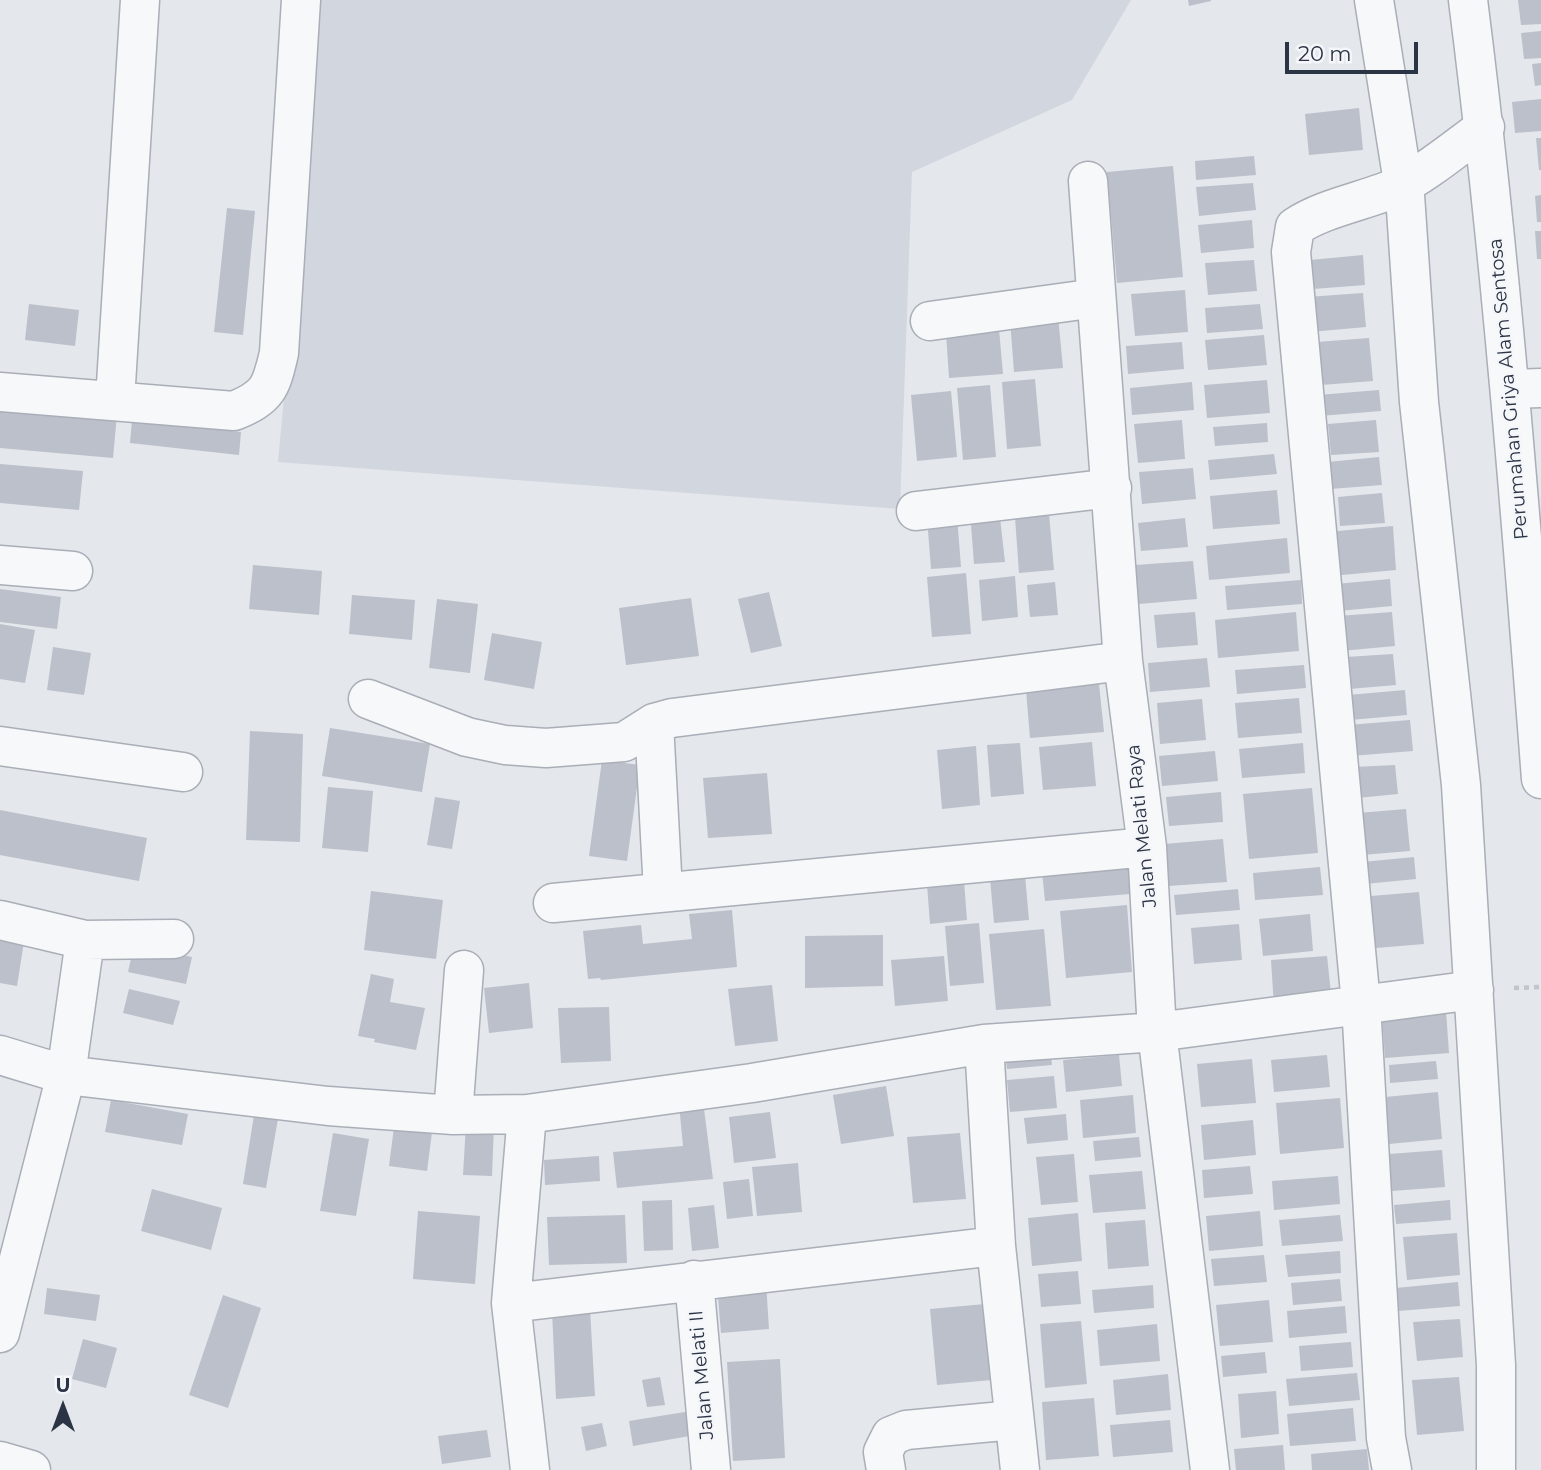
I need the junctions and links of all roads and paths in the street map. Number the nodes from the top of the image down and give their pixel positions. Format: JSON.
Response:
{"nodes":[{"id":1,"x":140,"y":0,"type":"edge"},
{"id":2,"x":301,"y":0,"type":"edge"},
{"id":3,"x":1374,"y":0,"type":"edge"},
{"id":4,"x":1468,"y":0,"type":"edge"},
{"id":5,"x":1485,"y":127,"type":"junction"},
{"id":6,"x":1088,"y":181,"type":"dead end"},
{"id":7,"x":1404,"y":184,"type":"junction"},
{"id":8,"x":1096,"y":298,"type":"junction"},
{"id":9,"x":930,"y":321,"type":"dead end"},
{"id":10,"x":1526,"y":388,"type":"edge"},
{"id":11,"x":0,"y":392,"type":"edge"},
{"id":12,"x":115,"y":400,"type":"junction"},
{"id":13,"x":1112,"y":488,"type":"junction"},
{"id":14,"x":916,"y":511,"type":"dead end"},
{"id":15,"x":0,"y":565,"type":"edge"},
{"id":16,"x":73,"y":571,"type":"dead end"},
{"id":17,"x":1123,"y":661,"type":"junction"},
{"id":18,"x":368,"y":699,"type":"dead end"},
{"id":19,"x":654,"y":723,"type":"junction"},
{"id":20,"x":0,"y":746,"type":"edge"},
{"id":21,"x":183,"y":772,"type":"dead end"},
{"id":22,"x":1541,"y":779,"type":"edge"},
{"id":23,"x":1147,"y":847,"type":"junction"},
{"id":24,"x":663,"y":892,"type":"junction"},
{"id":25,"x":553,"y":903,"type":"dead end"},
{"id":26,"x":0,"y":920,"type":"edge"},
{"id":27,"x":174,"y":939,"type":"dead end"},
{"id":28,"x":85,"y":940,"type":"junction"},
{"id":29,"x":464,"y":970,"type":"dead end"},
{"id":30,"x":1474,"y":990,"type":"junction"},
{"id":31,"x":1361,"y":1004,"type":"junction"},
{"id":32,"x":1157,"y":1032,"type":"junction"},
{"id":33,"x":984,"y":1044,"type":"junction"},
{"id":34,"x":0,"y":1055,"type":"edge"},
{"id":35,"x":66,"y":1075,"type":"junction"},
{"id":36,"x":527,"y":1114,"type":"junction"},
{"id":37,"x":453,"y":1115,"type":"junction"},
{"id":38,"x":996,"y":1246,"type":"junction"},
{"id":39,"x":694,"y":1280,"type":"junction"},
{"id":40,"x":510,"y":1303,"type":"junction"},
{"id":41,"x":0,"y":1333,"type":"edge"},
{"id":42,"x":1014,"y":1420,"type":"junction"},
{"id":43,"x":0,"y":1461,"type":"edge"},
{"id":44,"x":31,"y":1470,"type":"edge"},
{"id":45,"x":530,"y":1470,"type":"edge"},
{"id":46,"x":711,"y":1470,"type":"edge"},
{"id":47,"x":886,"y":1470,"type":"edge"},
{"id":48,"x":1020,"y":1470,"type":"edge"},
{"id":49,"x":1210,"y":1470,"type":"edge"},
{"id":50,"x":1392,"y":1470,"type":"edge"},
{"id":51,"x":1496,"y":1470,"type":"edge"}],
"edges":[{"from":1,"to":12,"type":"street"},
{"from":2,"to":12,"type":"street"},
{"from":3,"to":7,"type":"street"},
{"from":4,"to":5,"type":"street","name":"Perumahan Griya Alam Sentosa"},
{"from":5,"to":7,"type":"street"},
{"from":5,"to":10,"type":"street","name":"Perumahan Griya Alam Sentosa"},
{"from":6,"to":8,"type":"street","name":"Jalan Melati Raya"},
{"from":7,"to":30,"type":"street"},
{"from":7,"to":31,"type":"street"},
{"from":8,"to":9,"type":"street"},
{"from":8,"to":13,"type":"street","name":"Jalan Melati Raya"},
{"from":10,"to":22,"type":"street","name":"Perumahan Griya Alam Sentosa"},
{"from":11,"to":12,"type":"street"},
{"from":13,"to":14,"type":"street"},
{"from":13,"to":17,"type":"street","name":"Jalan Melati Raya"},
{"from":15,"to":16,"type":"street"},
{"from":17,"to":19,"type":"street"},
{"from":17,"to":23,"type":"street","name":"Jalan Melati Raya"},
{"from":18,"to":19,"type":"street"},
{"from":19,"to":24,"type":"street"},
{"from":20,"to":21,"type":"street"},
{"from":23,"to":24,"type":"street"},
{"from":23,"to":32,"type":"street","name":"Jalan Melati Raya"},
{"from":24,"to":25,"type":"street"},
{"from":26,"to":28,"type":"street"},
{"from":27,"to":28,"type":"street"},
{"from":28,"to":35,"type":"street"},
{"from":29,"to":37,"type":"street"},
{"from":30,"to":31,"type":"street"},
{"from":30,"to":51,"type":"street"},
{"from":31,"to":32,"type":"street"},
{"from":31,"to":50,"type":"street"},
{"from":32,"to":33,"type":"street"},
{"from":32,"to":49,"type":"street","name":"Jalan Melati Raya"},
{"from":33,"to":36,"type":"street"},
{"from":33,"to":38,"type":"street"},
{"from":34,"to":35,"type":"street"},
{"from":35,"to":37,"type":"street"},
{"from":35,"to":41,"type":"street"},
{"from":36,"to":37,"type":"street"},
{"from":36,"to":40,"type":"street"},
{"from":38,"to":39,"type":"street"},
{"from":38,"to":42,"type":"street"},
{"from":39,"to":40,"type":"street"},
{"from":39,"to":46,"type":"street","name":"Jalan Melati II"},
{"from":40,"to":45,"type":"street"},
{"from":42,"to":47,"type":"street"},
{"from":42,"to":48,"type":"street"},
{"from":43,"to":44,"type":"street"}]}
